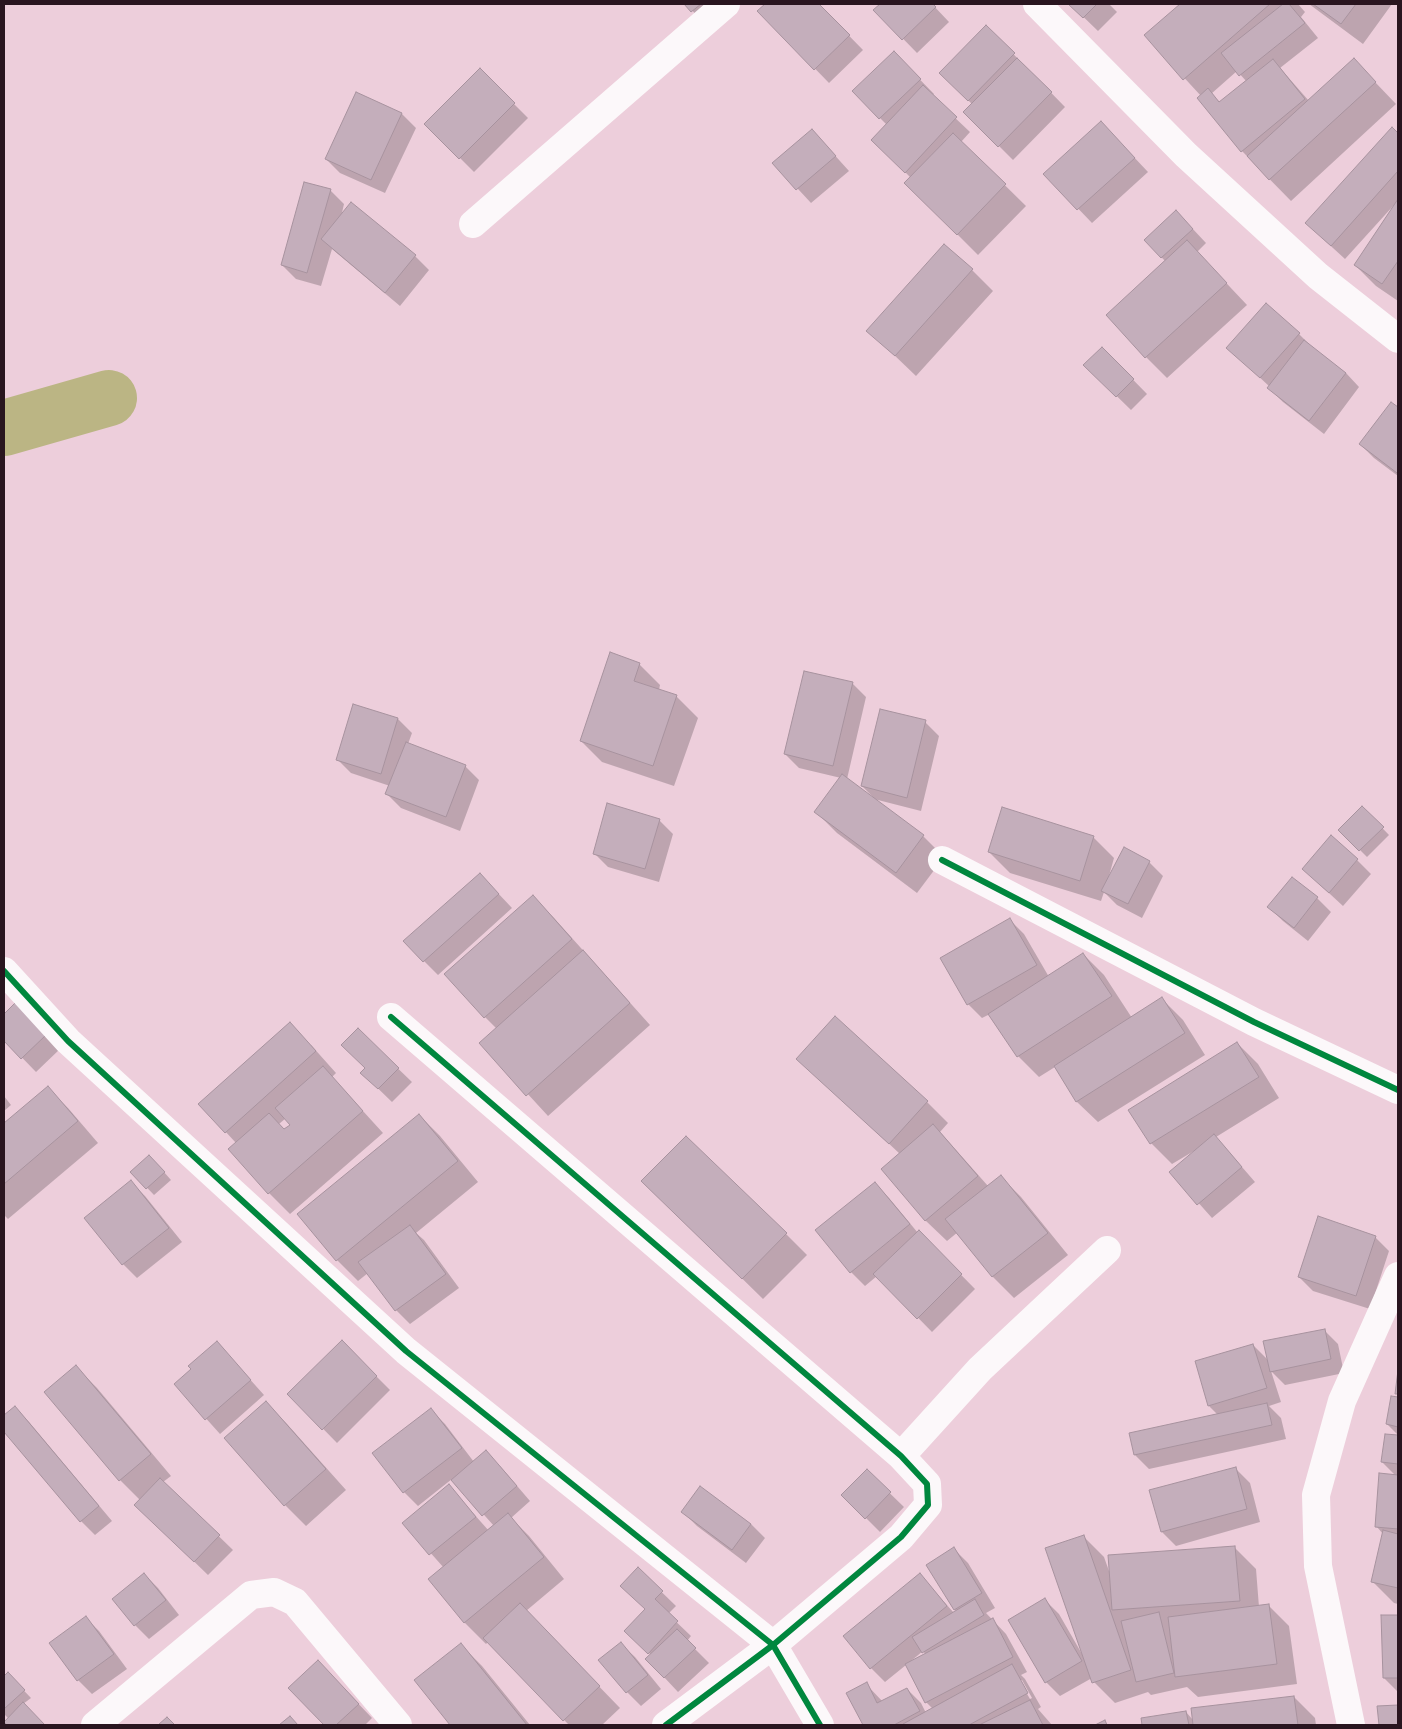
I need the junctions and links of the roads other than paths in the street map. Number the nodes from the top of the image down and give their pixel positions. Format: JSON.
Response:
{"nodes":[{"id":1,"x":726,"y":4,"type":"edge"},
{"id":2,"x":1037,"y":4,"type":"edge"},
{"id":3,"x":473,"y":224,"type":"dead end"},
{"id":4,"x":1398,"y":339,"type":"edge"},
{"id":5,"x":942,"y":860,"type":"dead end"},
{"id":6,"x":4,"y":971,"type":"edge"},
{"id":7,"x":391,"y":1017,"type":"dead end"},
{"id":8,"x":1398,"y":1090,"type":"edge"},
{"id":9,"x":1107,"y":1250,"type":"dead end"},
{"id":10,"x":1398,"y":1276,"type":"edge"},
{"id":11,"x":901,"y":1456,"type":"junction"},
{"id":12,"x":772,"y":1645,"type":"junction"},
{"id":13,"x":96,"y":1725,"type":"edge"},
{"id":14,"x":398,"y":1725,"type":"edge"},
{"id":15,"x":666,"y":1725,"type":"edge"},
{"id":16,"x":820,"y":1725,"type":"edge"},
{"id":17,"x":1350,"y":1725,"type":"edge"}],
"edges":[{"from":1,"to":3,"type":"street"},
{"from":2,"to":4,"type":"street"},
{"from":5,"to":8,"type":"street"},
{"from":6,"to":12,"type":"street"},
{"from":7,"to":11,"type":"street"},
{"from":9,"to":11,"type":"street"},
{"from":10,"to":17,"type":"street"},
{"from":11,"to":12,"type":"street"},
{"from":12,"to":15,"type":"street"},
{"from":12,"to":16,"type":"street"},
{"from":13,"to":14,"type":"street"}]}
